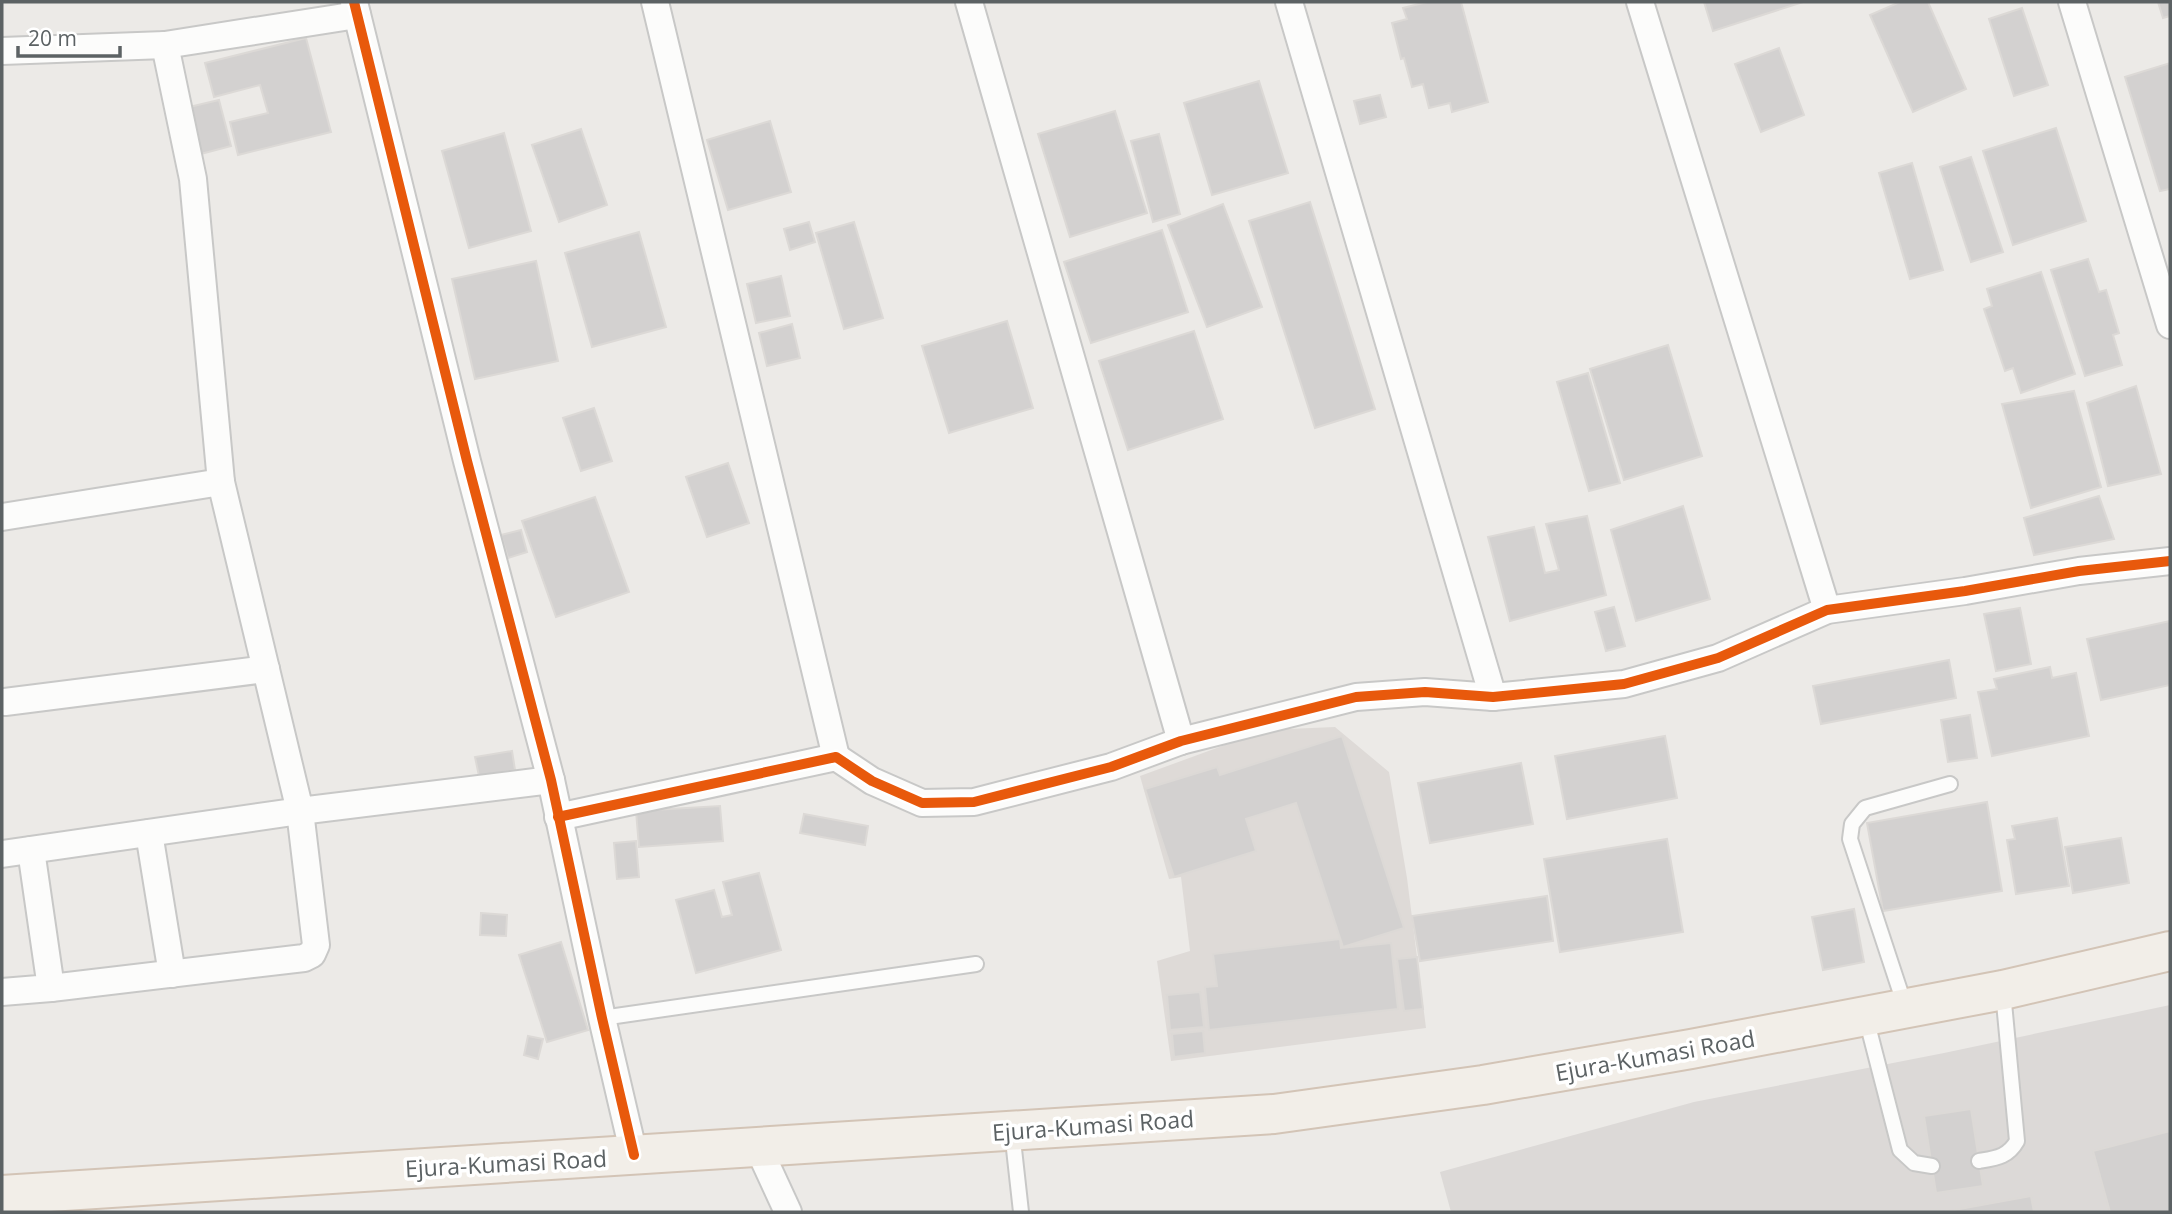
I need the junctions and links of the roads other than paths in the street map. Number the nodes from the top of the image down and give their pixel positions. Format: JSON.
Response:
{"nodes":[{"id":1,"x":655,"y":2,"type":"edge"},
{"id":2,"x":969,"y":2,"type":"edge"},
{"id":3,"x":1289,"y":2,"type":"edge"},
{"id":4,"x":1640,"y":2,"type":"edge"},
{"id":5,"x":2072,"y":2,"type":"edge"},
{"id":6,"x":355,"y":8,"type":"edge"},
{"id":7,"x":164,"y":45,"type":"junction"},
{"id":8,"x":2,"y":51,"type":"edge"},
{"id":9,"x":2170,"y":325,"type":"edge"},
{"id":10,"x":221,"y":482,"type":"junction"},
{"id":11,"x":2,"y":517,"type":"edge"},
{"id":12,"x":2170,"y":561,"type":"edge"},
{"id":13,"x":1827,"y":610,"type":"junction"},
{"id":14,"x":266,"y":669,"type":"junction"},
{"id":15,"x":1493,"y":697,"type":"junction"},
{"id":16,"x":5,"y":702,"type":"dead end"},
{"id":17,"x":1181,"y":741,"type":"junction"},
{"id":18,"x":836,"y":757,"type":"junction"},
{"id":19,"x":551,"y":780,"type":"junction"},
{"id":20,"x":1950,"y":785,"type":"dead end"},
{"id":21,"x":300,"y":811,"type":"junction"},
{"id":22,"x":558,"y":817,"type":"junction"},
{"id":23,"x":149,"y":833,"type":"junction"},
{"id":24,"x":31,"y":850,"type":"junction"},
{"id":25,"x":2,"y":854,"type":"edge"},
{"id":26,"x":2170,"y":951,"type":"edge"},
{"id":27,"x":976,"y":964,"type":"dead end"},
{"id":28,"x":172,"y":974,"type":"junction"},
{"id":29,"x":51,"y":988,"type":"junction"},
{"id":30,"x":2003,"y":990,"type":"junction"},
{"id":31,"x":2,"y":992,"type":"edge"},
{"id":32,"x":1906,"y":1009,"type":"junction"},
{"id":33,"x":1866,"y":1017,"type":"junction"},
{"id":34,"x":602,"y":1018,"type":"junction"},
{"id":35,"x":1012,"y":1131,"type":"junction"},
{"id":36,"x":758,"y":1147,"type":"junction"},
{"id":37,"x":634,"y":1155,"type":"junction"},
{"id":38,"x":1979,"y":1161,"type":"dead end"},
{"id":39,"x":1932,"y":1166,"type":"dead end"},
{"id":40,"x":2,"y":1195,"type":"edge"},
{"id":41,"x":788,"y":1212,"type":"edge"},
{"id":42,"x":1021,"y":1212,"type":"edge"}],
"edges":[{"from":1,"to":18,"type":"street"},
{"from":2,"to":17,"type":"street"},
{"from":3,"to":15,"type":"street"},
{"from":4,"to":13,"type":"street"},
{"from":5,"to":9,"type":"street"},
{"from":6,"to":7,"type":"street"},
{"from":6,"to":19,"type":"street"},
{"from":7,"to":8,"type":"street"},
{"from":7,"to":10,"type":"street"},
{"from":10,"to":11,"type":"street"},
{"from":10,"to":14,"type":"street"},
{"from":12,"to":13,"type":"street"},
{"from":13,"to":15,"type":"street"},
{"from":14,"to":16,"type":"street"},
{"from":14,"to":21,"type":"street"},
{"from":15,"to":17,"type":"street"},
{"from":17,"to":18,"type":"street"},
{"from":18,"to":22,"type":"street"},
{"from":19,"to":21,"type":"street"},
{"from":19,"to":22,"type":"street"},
{"from":20,"to":32,"type":"lane"},
{"from":21,"to":23,"type":"street"},
{"from":21,"to":28,"type":"street"},
{"from":22,"to":34,"type":"street"},
{"from":23,"to":24,"type":"street"},
{"from":23,"to":28,"type":"street"},
{"from":24,"to":25,"type":"street"},
{"from":24,"to":29,"type":"street"},
{"from":26,"to":30,"type":"main road","name":"Ejura-Kumasi Road"},
{"from":27,"to":34,"type":"lane"},
{"from":28,"to":29,"type":"street"},
{"from":29,"to":31,"type":"street"},
{"from":30,"to":32,"type":"main road","name":"Ejura-Kumasi Road"},
{"from":30,"to":38,"type":"lane"},
{"from":32,"to":33,"type":"main road","name":"Ejura-Kumasi Road"},
{"from":33,"to":35,"type":"main road","name":"Ejura-Kumasi Road"},
{"from":33,"to":39,"type":"lane"},
{"from":34,"to":37,"type":"street"},
{"from":35,"to":36,"type":"main road","name":"Ejura-Kumasi Road"},
{"from":35,"to":42,"type":"lane"},
{"from":36,"to":37,"type":"main road","name":"Ejura-Kumasi Road"},
{"from":36,"to":41,"type":"street"},
{"from":37,"to":40,"type":"main road","name":"Ejura-Kumasi Road"}]}
